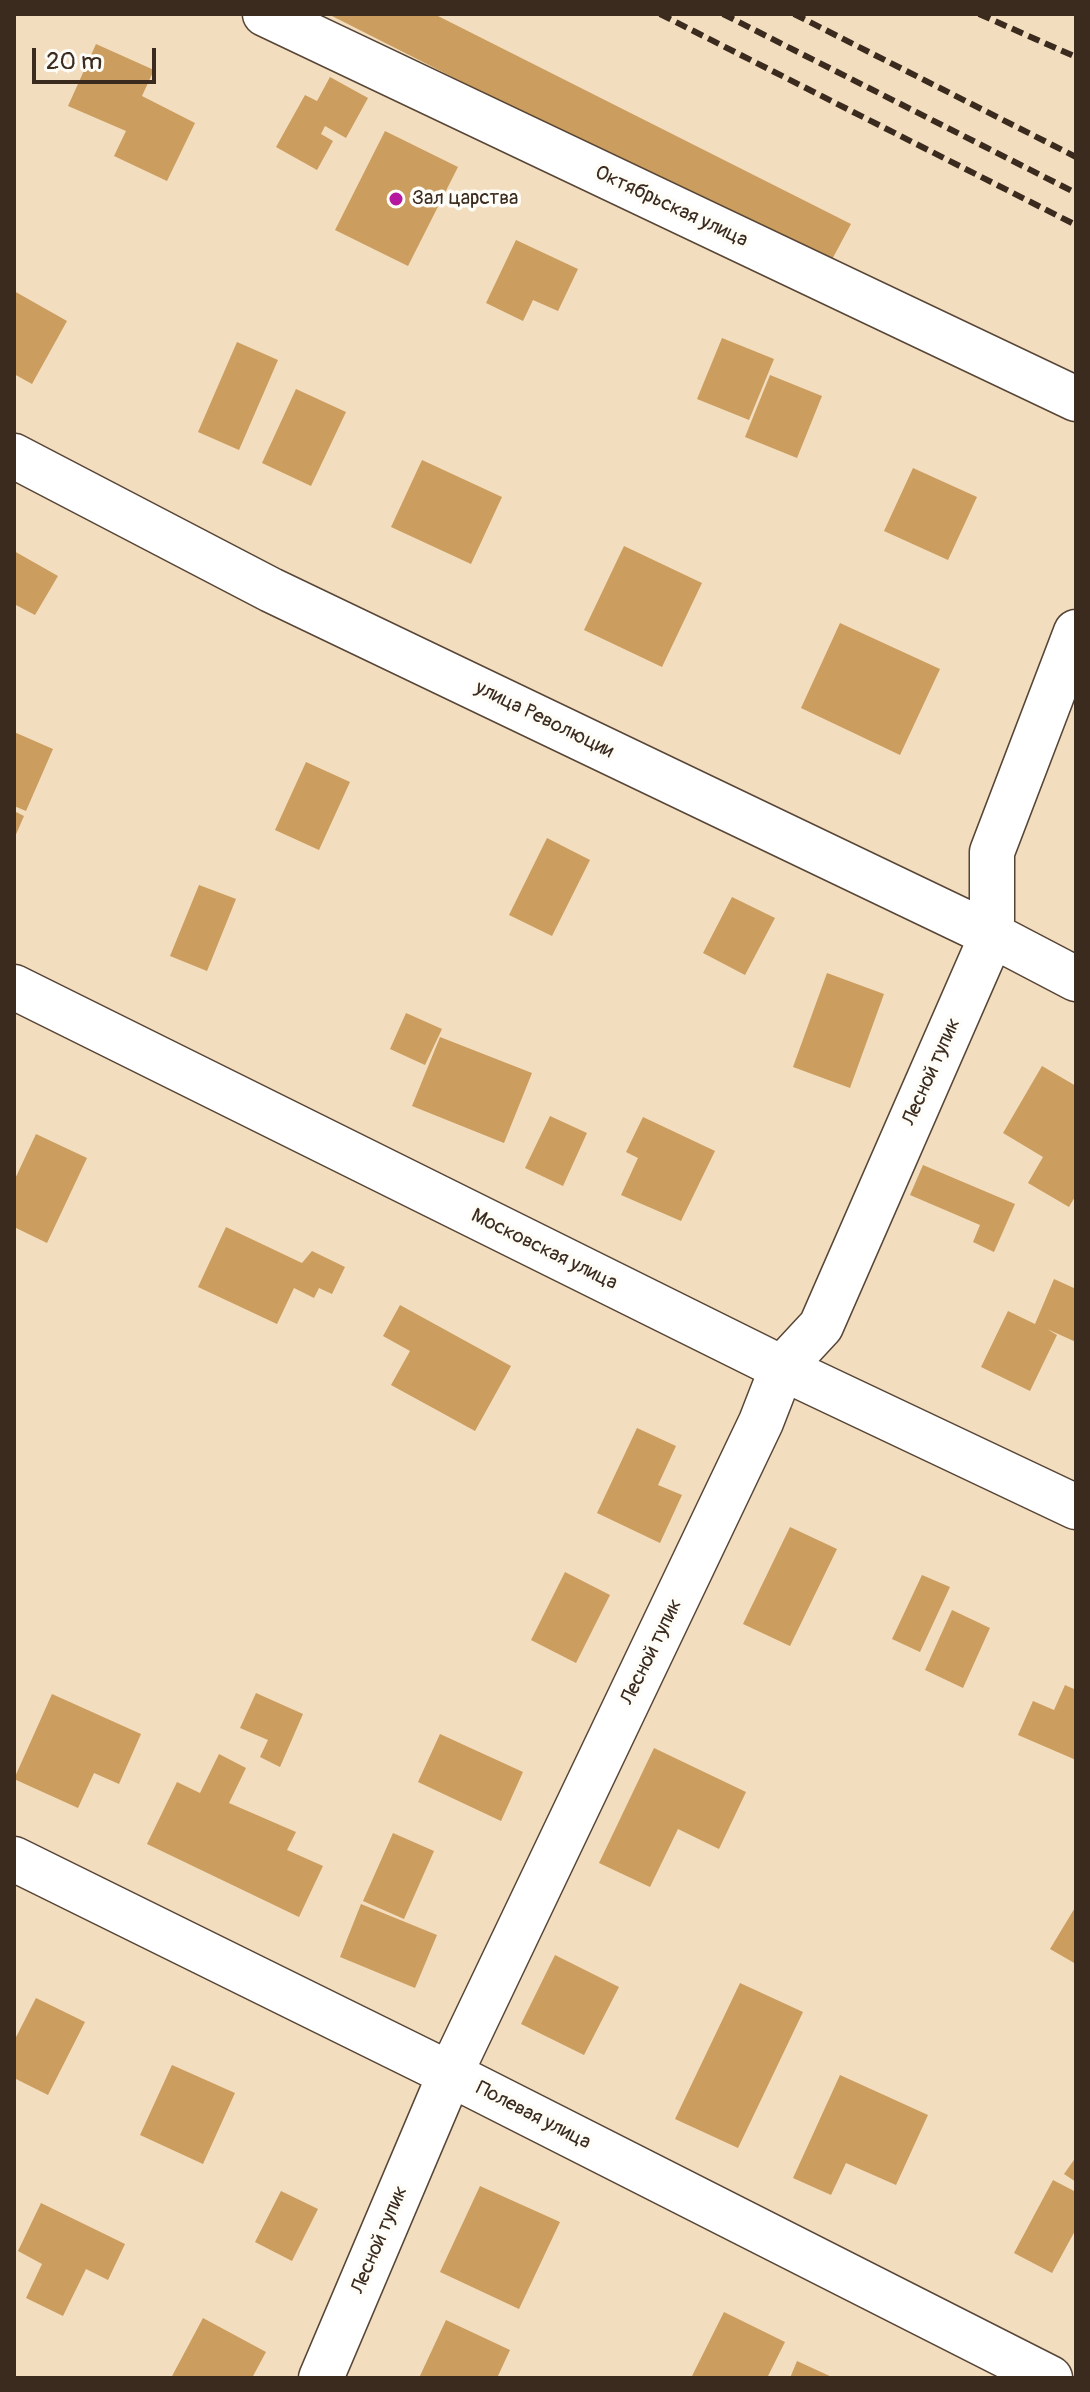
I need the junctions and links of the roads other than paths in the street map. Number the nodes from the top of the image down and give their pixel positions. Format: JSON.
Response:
{"nodes":[{"id":1,"x":265,"y":14,"type":"edge"},
{"id":2,"x":1076,"y":399,"type":"edge"},
{"id":3,"x":14,"y":456,"type":"edge"},
{"id":4,"x":1076,"y":632,"type":"edge"},
{"id":5,"x":992,"y":935,"type":"junction"},
{"id":6,"x":1076,"y":979,"type":"edge"},
{"id":7,"x":14,"y":987,"type":"edge"},
{"id":8,"x":782,"y":1368,"type":"junction"},
{"id":9,"x":1076,"y":1507,"type":"edge"},
{"id":10,"x":14,"y":1859,"type":"edge"},
{"id":11,"x":450,"y":2074,"type":"junction"},
{"id":12,"x":321,"y":2378,"type":"edge"},
{"id":13,"x":1050,"y":2378,"type":"edge"}],
"edges":[{"from":1,"to":2,"type":"street","name":"Октябрьская улица"},
{"from":3,"to":5,"type":"street","name":"улица Революции"},
{"from":4,"to":5,"type":"street"},
{"from":5,"to":6,"type":"street","name":"улица Революции"},
{"from":5,"to":8,"type":"street","name":"Лесной тупик"},
{"from":7,"to":8,"type":"street","name":"Московская улица"},
{"from":8,"to":9,"type":"street","name":"Московская улица"},
{"from":8,"to":11,"type":"street","name":"Лесной тупик"},
{"from":10,"to":11,"type":"street","name":"Полевая улица"},
{"from":11,"to":12,"type":"street","name":"Лесной тупик"},
{"from":11,"to":13,"type":"street","name":"Полевая улица"}]}
